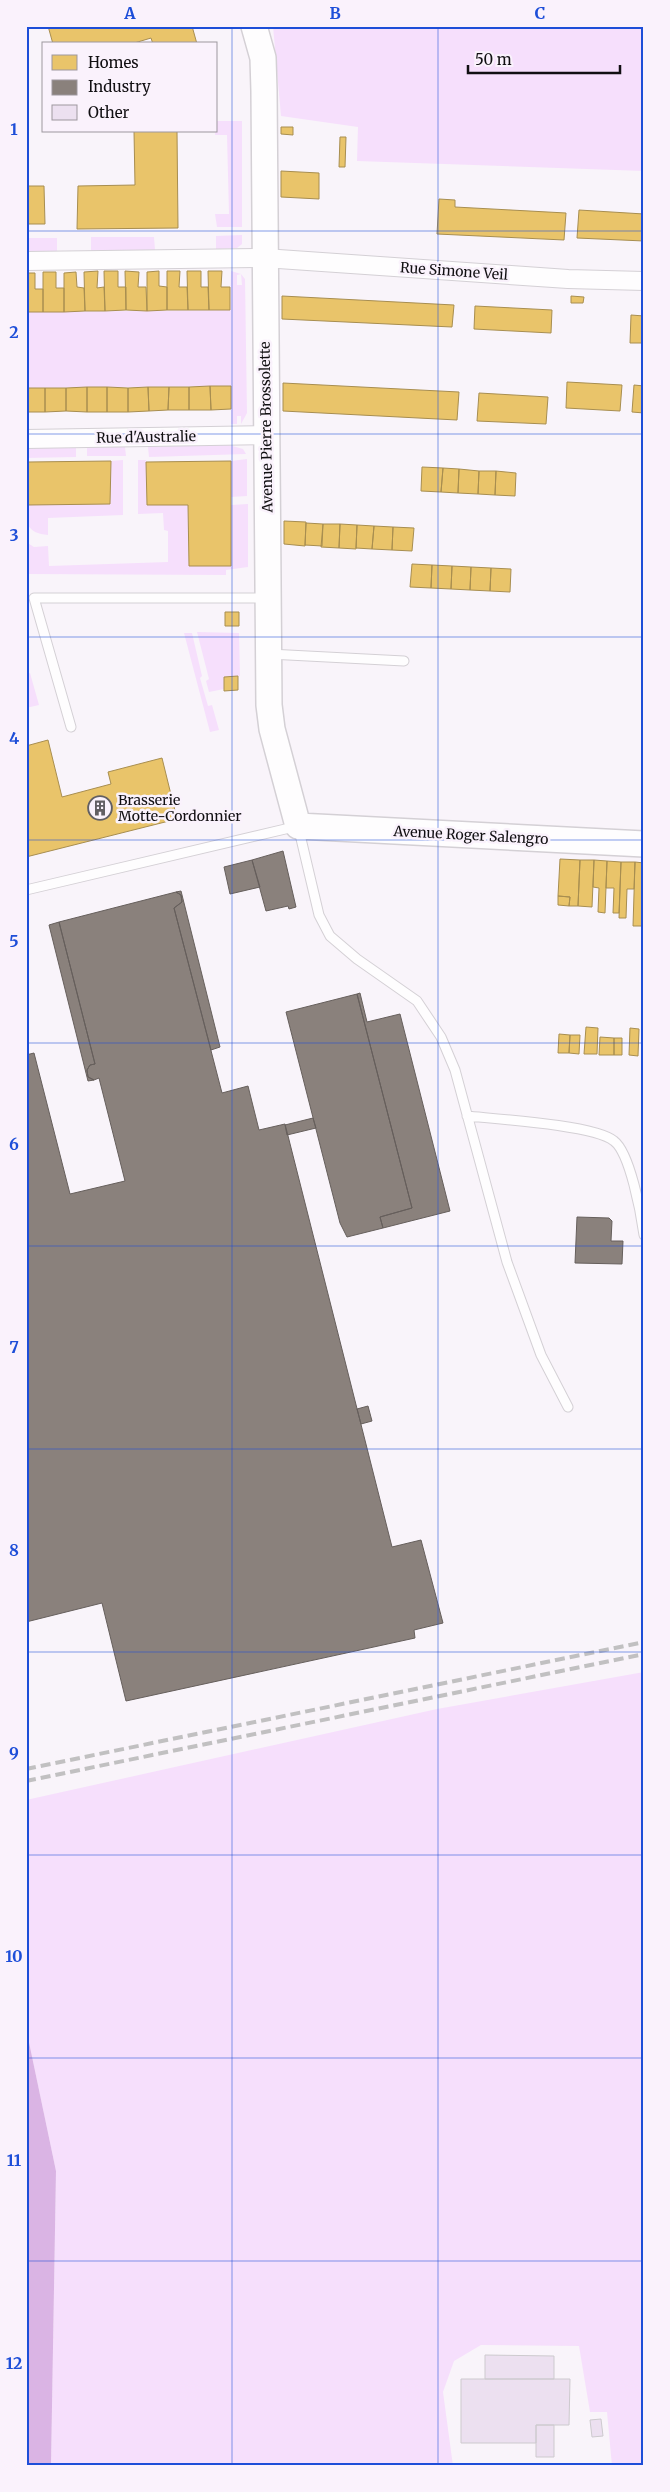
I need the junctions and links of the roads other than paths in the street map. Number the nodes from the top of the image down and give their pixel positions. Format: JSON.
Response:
{"nodes":[{"id":1,"x":254,"y":26,"type":"edge"},
{"id":2,"x":264,"y":258,"type":"junction"},
{"id":3,"x":26,"y":261,"type":"edge"},
{"id":4,"x":644,"y":281,"type":"edge"},
{"id":5,"x":266,"y":435,"type":"junction"},
{"id":6,"x":26,"y":439,"type":"edge"},
{"id":7,"x":268,"y":598,"type":"junction"},
{"id":8,"x":269,"y":654,"type":"junction"},
{"id":9,"x":404,"y":661,"type":"dead end"},
{"id":10,"x":71,"y":727,"type":"dead end"},
{"id":11,"x":298,"y":826,"type":"junction"},
{"id":12,"x":644,"y":844,"type":"edge"},
{"id":13,"x":26,"y":890,"type":"edge"},
{"id":14,"x":467,"y":1116,"type":"junction"},
{"id":15,"x":644,"y":1234,"type":"edge"},
{"id":16,"x":568,"y":1407,"type":"dead end"}],
"edges":[{"from":1,"to":2,"type":"street","name":"Avenue Pierre Brossolette"},
{"from":2,"to":3,"type":"street"},
{"from":2,"to":4,"type":"street","name":"Rue Simone Veil"},
{"from":2,"to":5,"type":"street","name":"Avenue Pierre Brossolette"},
{"from":5,"to":6,"type":"street","name":"Rue d'Australie"},
{"from":5,"to":7,"type":"street","name":"Avenue Pierre Brossolette"},
{"from":7,"to":8,"type":"street","name":"Avenue Pierre Brossolette"},
{"from":7,"to":10,"type":"lane"},
{"from":8,"to":9,"type":"lane"},
{"from":8,"to":11,"type":"street","name":"Avenue Pierre Brossolette"},
{"from":11,"to":12,"type":"street","name":"Avenue Roger Salengro"},
{"from":11,"to":13,"type":"lane"},
{"from":11,"to":14,"type":"lane"},
{"from":14,"to":15,"type":"lane"},
{"from":14,"to":16,"type":"lane"}]}
